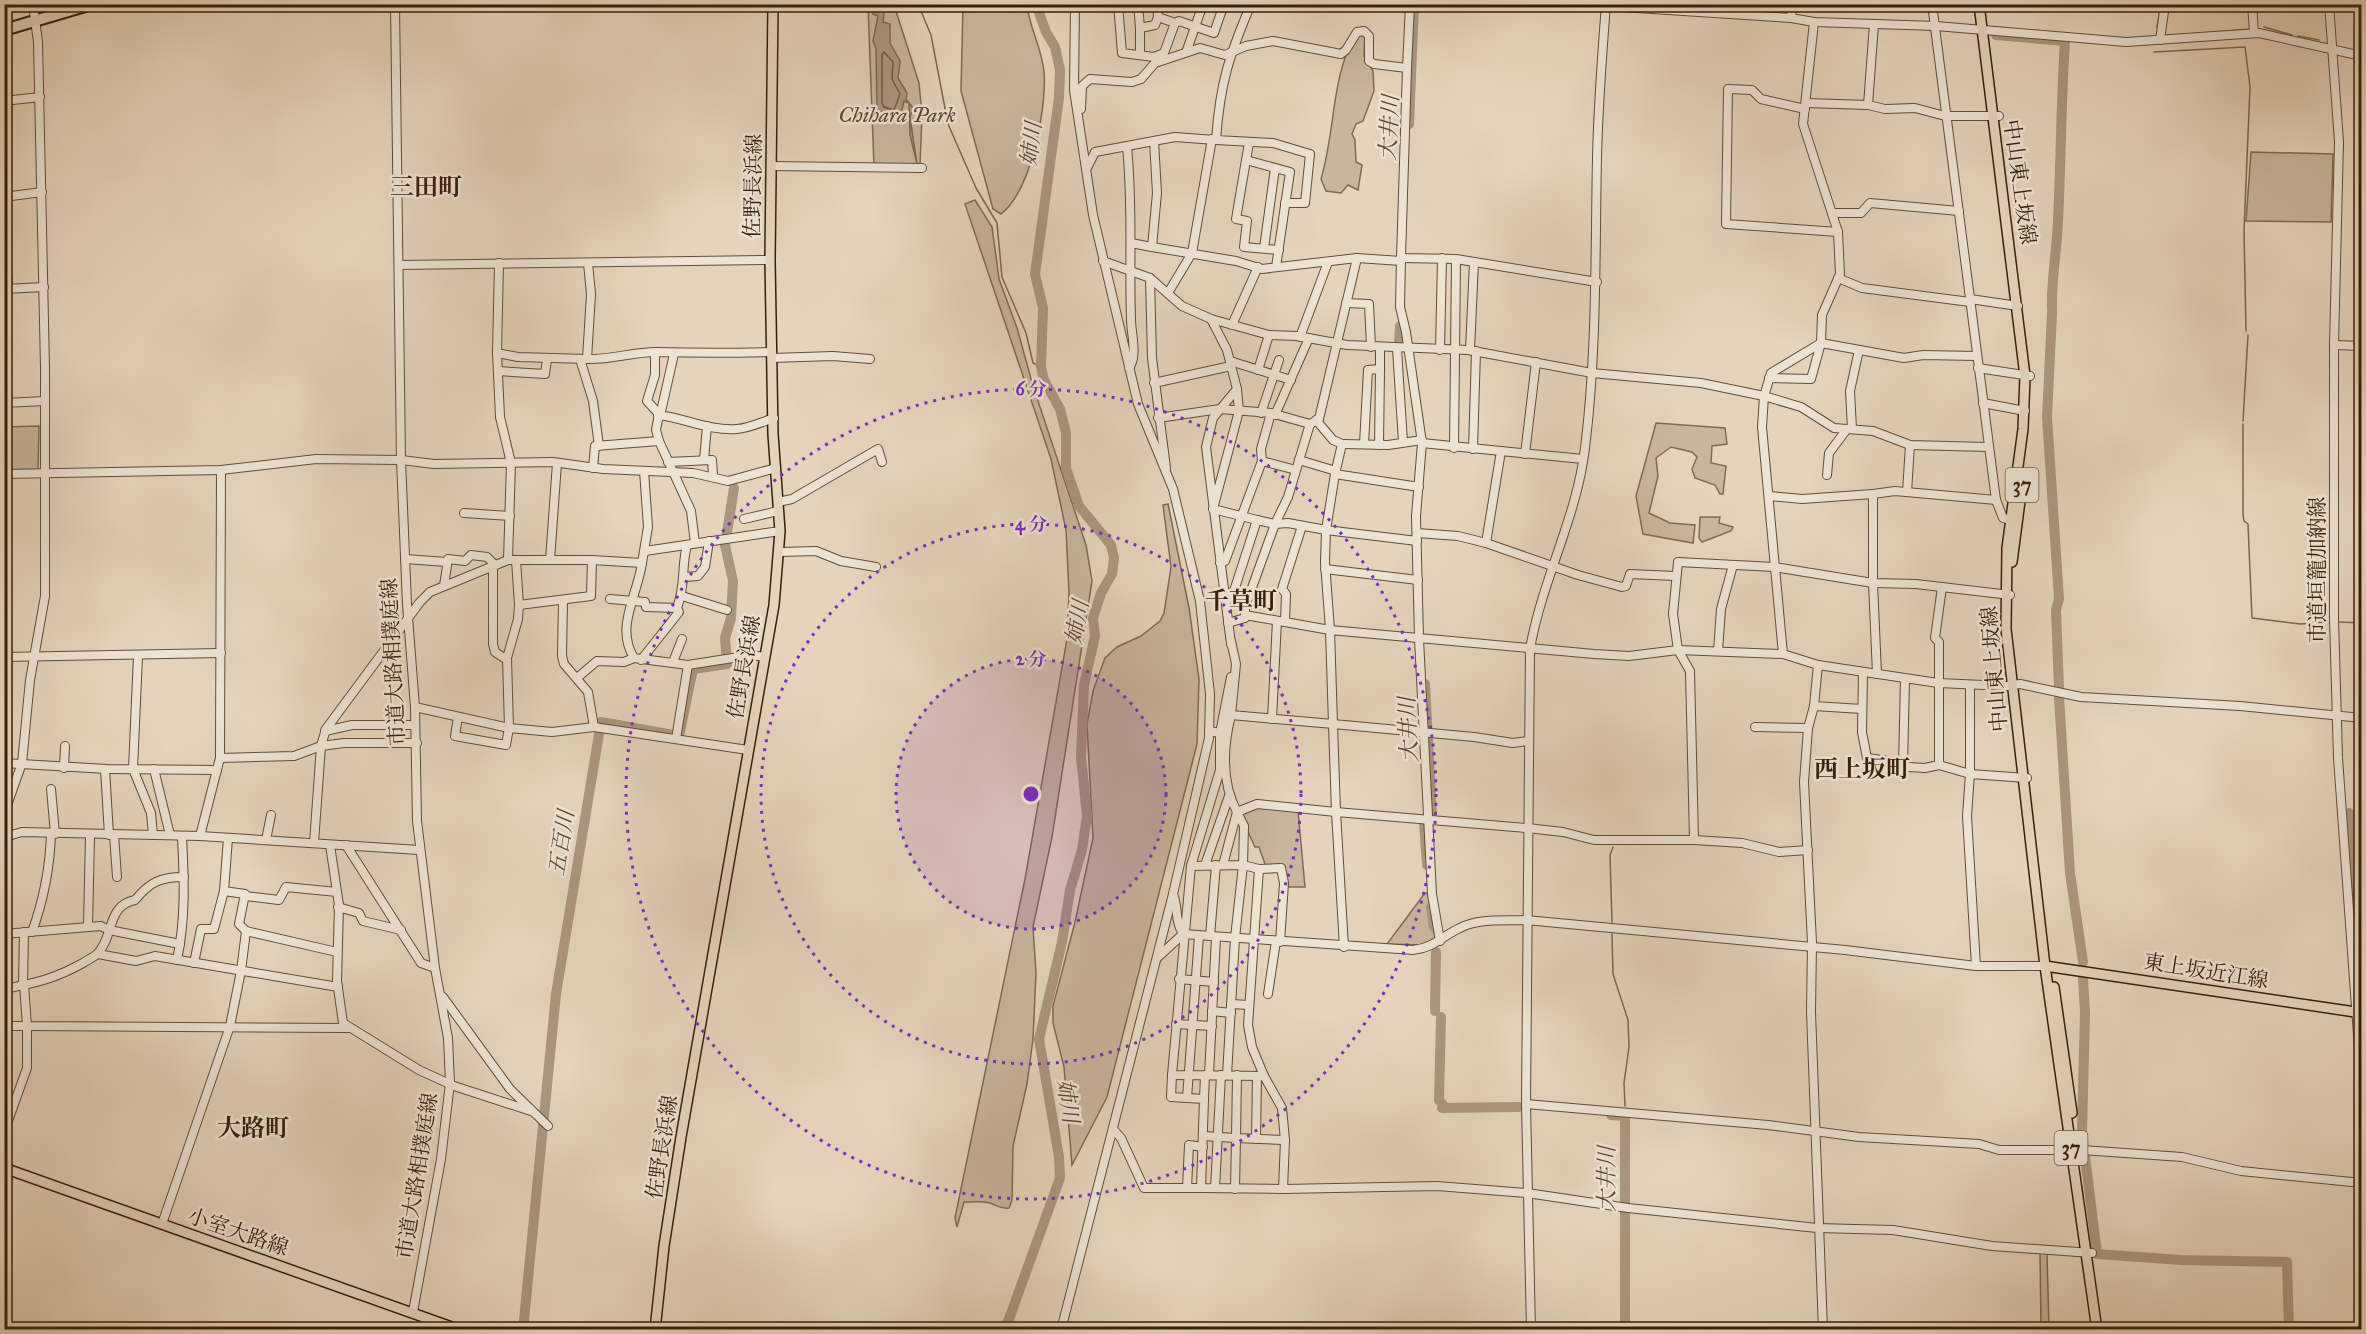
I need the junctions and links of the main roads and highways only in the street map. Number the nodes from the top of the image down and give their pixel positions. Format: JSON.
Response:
{"nodes":[{"id":1,"x":92,"y":4,"type":"edge"},
{"id":2,"x":773,"y":4,"type":"edge"},
{"id":3,"x":1979,"y":4,"type":"edge"},
{"id":4,"x":1984,"y":4,"type":"edge"},
{"id":5,"x":4,"y":30,"type":"edge"},
{"id":6,"x":1985,"y":30,"type":"junction"},
{"id":7,"x":1996,"y":116,"type":"junction"},
{"id":8,"x":2028,"y":376,"type":"junction"},
{"id":9,"x":2008,"y":595,"type":"junction"},
{"id":10,"x":2048,"y":966,"type":"junction"},
{"id":11,"x":2359,"y":1012,"type":"edge"},
{"id":12,"x":4,"y":1168,"type":"edge"},
{"id":13,"x":2089,"y":1253,"type":"junction"},
{"id":14,"x":460,"y":1329,"type":"edge"},
{"id":15,"x":655,"y":1329,"type":"edge"},
{"id":16,"x":2097,"y":1329,"type":"edge"},
{"id":17,"x":2103,"y":1329,"type":"edge"}],
"edges":[{"from":1,"to":5,"type":"highway"},
{"from":2,"to":15,"type":"main road","name":"佐野長浜線"},
{"from":3,"to":6,"type":"main road","name":"中山東上坂線","number":"37"},
{"from":4,"to":6,"type":"main road","name":"中山東上坂線","number":"37"},
{"from":6,"to":7,"type":"main road","name":"中山東上坂線","number":"37"},
{"from":7,"to":8,"type":"main road","name":"中山東上坂線","number":"37"},
{"from":7,"to":8,"type":"main road","name":"中山東上坂線","number":"37"},
{"from":8,"to":9,"type":"main road","name":"中山東上坂線","number":"37"},
{"from":8,"to":9,"type":"main road","name":"中山東上坂線","number":"37"},
{"from":9,"to":10,"type":"main road","name":"中山東上坂線","number":"37"},
{"from":10,"to":11,"type":"main road","name":"東上坂近江線"},
{"from":10,"to":13,"type":"main road","name":"中山東上坂線","number":"37"},
{"from":12,"to":14,"type":"main road","name":"小室大路線"},
{"from":13,"to":16,"type":"main road","name":"中山東上坂線","number":"37"},
{"from":13,"to":17,"type":"main road","name":"中山東上坂線","number":"37"}]}
